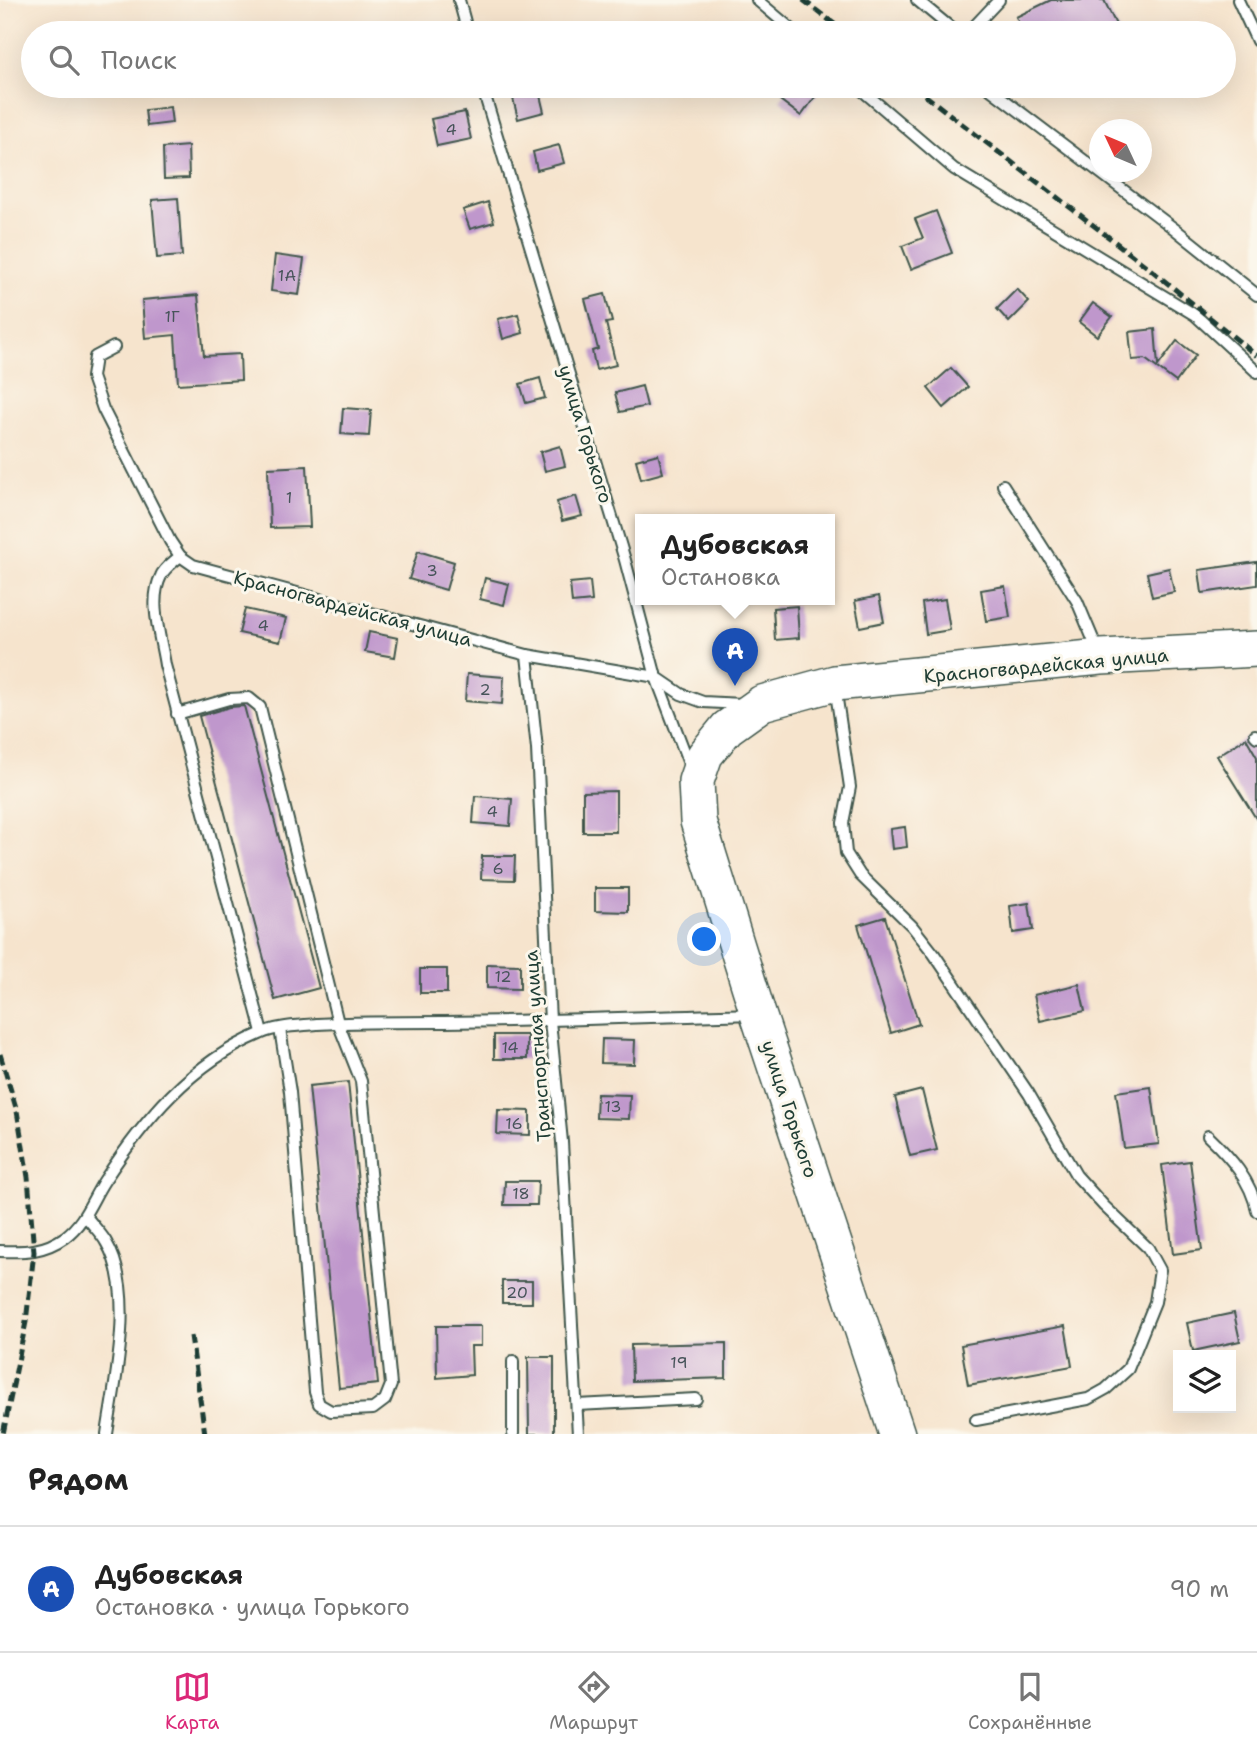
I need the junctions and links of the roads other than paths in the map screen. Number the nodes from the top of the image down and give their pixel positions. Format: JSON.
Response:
{"nodes":[{"id":1,"x":757,"y":0,"type":"edge"},
{"id":2,"x":918,"y":0,"type":"edge"},
{"id":3,"x":999,"y":0,"type":"edge"},
{"id":4,"x":1238,"y":0,"type":"edge"},
{"id":5,"x":458,"y":1,"type":"edge"},
{"id":6,"x":464,"y":21,"type":"edge"},
{"id":7,"x":782,"y":21,"type":"edge"},
{"id":8,"x":943,"y":21,"type":"edge"},
{"id":9,"x":979,"y":21,"type":"edge"},
{"id":10,"x":1257,"y":41,"type":"edge"},
{"id":11,"x":486,"y":98,"type":"edge"},
{"id":12,"x":871,"y":98,"type":"edge"},
{"id":13,"x":1002,"y":98,"type":"edge"},
{"id":14,"x":1257,"y":295,"type":"edge"},
{"id":15,"x":114,"y":346,"type":"dead end"},
{"id":16,"x":1257,"y":372,"type":"edge"},
{"id":17,"x":1003,"y":485,"type":"dead end"},
{"id":18,"x":180,"y":556,"type":"junction"},
{"id":19,"x":635,"y":598,"type":"edge"},
{"id":20,"x":637,"y":605,"type":"edge"},
{"id":21,"x":1257,"y":649,"type":"edge"},
{"id":22,"x":527,"y":655,"type":"junction"},
{"id":23,"x":1101,"y":657,"type":"junction"},
{"id":24,"x":656,"y":677,"type":"junction"},
{"id":25,"x":835,"y":684,"type":"junction"},
{"id":26,"x":762,"y":703,"type":"junction"},
{"id":27,"x":177,"y":714,"type":"junction"},
{"id":28,"x":696,"y":781,"type":"junction"},
{"id":29,"x":758,"y":1014,"type":"junction"},
{"id":30,"x":551,"y":1021,"type":"junction"},
{"id":31,"x":338,"y":1023,"type":"junction"},
{"id":32,"x":280,"y":1029,"type":"junction"},
{"id":33,"x":262,"y":1032,"type":"junction"},
{"id":34,"x":1208,"y":1136,"type":"dead end"},
{"id":35,"x":1257,"y":1211,"type":"edge"},
{"id":36,"x":86,"y":1216,"type":"junction"},
{"id":37,"x":0,"y":1251,"type":"edge"},
{"id":38,"x":513,"y":1361,"type":"dead end"},
{"id":39,"x":696,"y":1399,"type":"dead end"},
{"id":40,"x":577,"y":1405,"type":"junction"},
{"id":41,"x":976,"y":1420,"type":"dead end"},
{"id":42,"x":107,"y":1434,"type":"edge"},
{"id":43,"x":513,"y":1434,"type":"edge"},
{"id":44,"x":578,"y":1434,"type":"edge"},
{"id":45,"x":897,"y":1434,"type":"edge"}],
"edges":[{"from":1,"to":7,"type":"lane"},
{"from":2,"to":8,"type":"lane"},
{"from":3,"to":9,"type":"lane"},
{"from":4,"to":10,"type":"lane"},
{"from":5,"to":6,"type":"lane"},
{"from":11,"to":19,"type":"lane","name":"улица Горького"},
{"from":12,"to":16,"type":"lane"},
{"from":13,"to":14,"type":"lane"},
{"from":15,"to":18,"type":"lane"},
{"from":17,"to":23,"type":"lane"},
{"from":18,"to":22,"type":"lane","name":"Красногвардейская улица"},
{"from":18,"to":27,"type":"lane"},
{"from":20,"to":24,"type":"lane","name":"улица Горького"},
{"from":21,"to":23,"type":"main road","name":"Красногвардейская улица"},
{"from":22,"to":24,"type":"lane","name":"Красногвардейская улица"},
{"from":22,"to":30,"type":"lane","name":"Транспортная улица"},
{"from":23,"to":25,"type":"main road","name":"Красногвардейская улица"},
{"from":24,"to":26,"type":"lane","name":"Красногвардейская улица"},
{"from":24,"to":28,"type":"lane","name":"улица Горького"},
{"from":25,"to":26,"type":"main road","name":"улица Горького"},
{"from":25,"to":41,"type":"lane"},
{"from":26,"to":28,"type":"main road","name":"улица Горького"},
{"from":27,"to":31,"type":"lane"},
{"from":27,"to":33,"type":"lane"},
{"from":28,"to":29,"type":"main road","name":"улица Горького"},
{"from":29,"to":30,"type":"lane"},
{"from":29,"to":45,"type":"main road","name":"улица Горького"},
{"from":30,"to":31,"type":"lane"},
{"from":30,"to":40,"type":"lane","name":"Транспортная улица"},
{"from":31,"to":32,"type":"lane"},
{"from":31,"to":32,"type":"lane"},
{"from":32,"to":33,"type":"lane"},
{"from":33,"to":36,"type":"lane"},
{"from":34,"to":35,"type":"lane"},
{"from":36,"to":37,"type":"lane"},
{"from":36,"to":42,"type":"lane"},
{"from":38,"to":43,"type":"lane"},
{"from":39,"to":40,"type":"lane"},
{"from":40,"to":44,"type":"lane","name":"Транспортная улица"}]}
